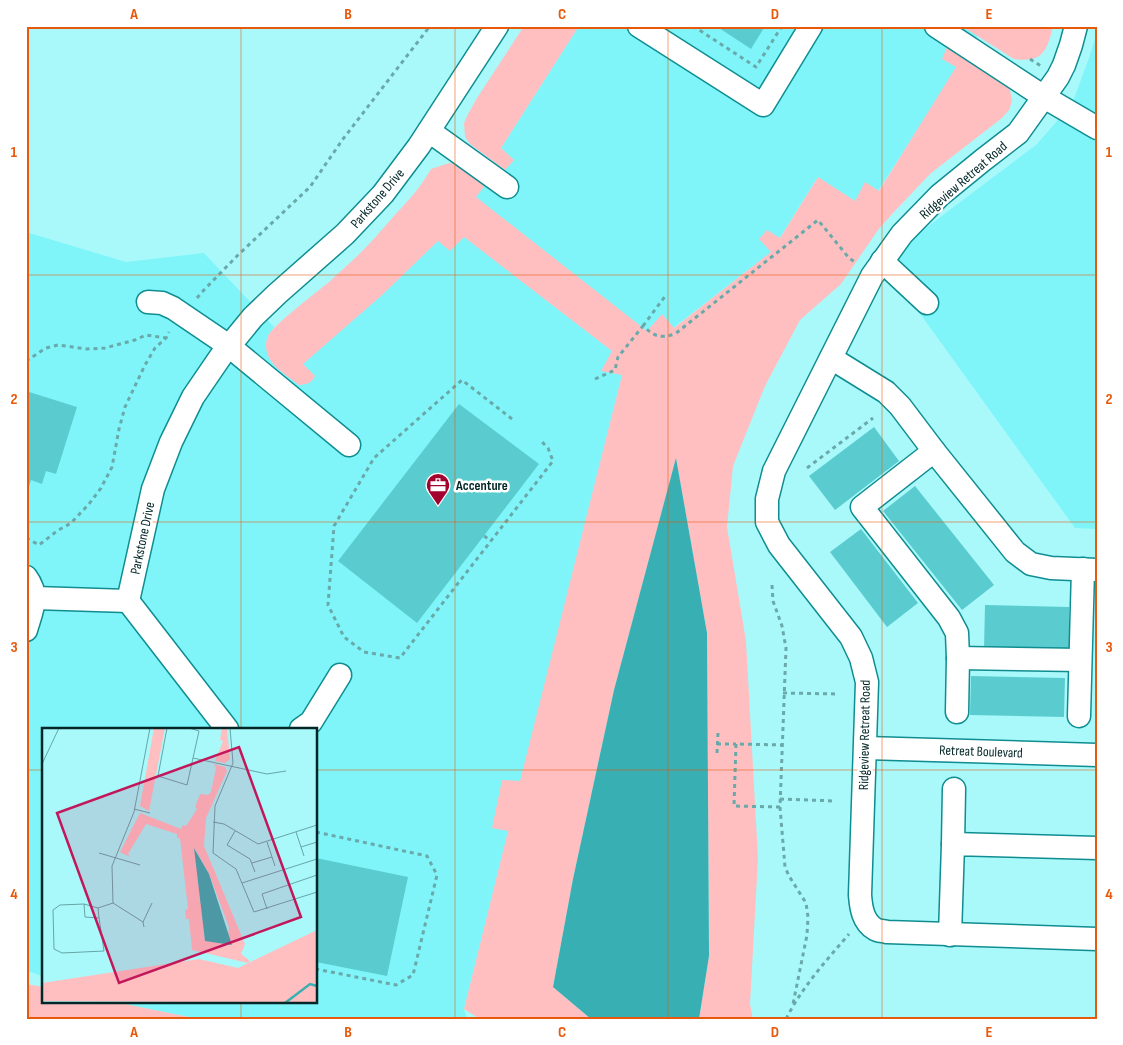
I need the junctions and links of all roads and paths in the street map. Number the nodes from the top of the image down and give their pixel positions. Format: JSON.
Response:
{"nodes":[{"id":1,"x":430,"y":26,"type":"edge"},
{"id":2,"x":497,"y":26,"type":"edge"},
{"id":3,"x":638,"y":26,"type":"edge"},
{"id":4,"x":693,"y":26,"type":"edge"},
{"id":5,"x":782,"y":26,"type":"edge"},
{"id":6,"x":812,"y":26,"type":"edge"},
{"id":7,"x":936,"y":26,"type":"edge"},
{"id":8,"x":1076,"y":26,"type":"edge"},
{"id":9,"x":1044,"y":97,"type":"junction"},
{"id":10,"x":1097,"y":128,"type":"edge"},
{"id":11,"x":429,"y":131,"type":"junction"},
{"id":12,"x":507,"y":187,"type":"dead end"},
{"id":13,"x":882,"y":261,"type":"junction"},
{"id":14,"x":856,"y":263,"type":"dead end"},
{"id":15,"x":666,"y":295,"type":"dead end"},
{"id":16,"x":148,"y":302,"type":"dead end"},
{"id":17,"x":926,"y":303,"type":"dead end"},
{"id":18,"x":184,"y":315,"type":"junction"},
{"id":19,"x":643,"y":326,"type":"junction"},
{"id":20,"x":166,"y":338,"type":"junction"},
{"id":21,"x":229,"y":346,"type":"junction"},
{"id":22,"x":831,"y":358,"type":"junction"},
{"id":23,"x":26,"y":361,"type":"edge"},
{"id":24,"x":595,"y":379,"type":"dead end"},
{"id":25,"x":874,"y":418,"type":"dead end"},
{"id":26,"x":512,"y":419,"type":"dead end"},
{"id":27,"x":540,"y":440,"type":"dead end"},
{"id":28,"x":349,"y":445,"type":"dead end"},
{"id":29,"x":934,"y":451,"type":"junction"},
{"id":30,"x":807,"y":468,"type":"dead end"},
{"id":31,"x":484,"y":536,"type":"dead end"},
{"id":32,"x":26,"y":538,"type":"edge"},
{"id":33,"x":491,"y":541,"type":"junction"},
{"id":34,"x":1090,"y":569,"type":"edge"},
{"id":35,"x":26,"y":577,"type":"edge"},
{"id":36,"x":772,"y":585,"type":"dead end"},
{"id":37,"x":35,"y":598,"type":"junction"},
{"id":38,"x":128,"y":601,"type":"junction"},
{"id":39,"x":26,"y":630,"type":"edge"},
{"id":40,"x":958,"y":658,"type":"junction"},
{"id":41,"x":1080,"y":660,"type":"junction"},
{"id":42,"x":340,"y":675,"type":"dead end"},
{"id":43,"x":783,"y":693,"type":"junction"},
{"id":44,"x":838,"y":694,"type":"dead end"},
{"id":45,"x":957,"y":712,"type":"dead end"},
{"id":46,"x":1079,"y":716,"type":"dead end"},
{"id":47,"x":226,"y":728,"type":"edge"},
{"id":48,"x":302,"y":728,"type":"edge"},
{"id":49,"x":718,"y":733,"type":"dead end"},
{"id":50,"x":717,"y":744,"type":"junction"},
{"id":51,"x":736,"y":744,"type":"junction"},
{"id":52,"x":782,"y":746,"type":"junction"},
{"id":53,"x":866,"y":748,"type":"junction"},
{"id":54,"x":717,"y":753,"type":"dead end"},
{"id":55,"x":1097,"y":755,"type":"edge"},
{"id":56,"x":954,"y":789,"type":"dead end"},
{"id":57,"x":780,"y":798,"type":"junction"},
{"id":58,"x":835,"y":800,"type":"dead end"},
{"id":59,"x":780,"y":807,"type":"junction"},
{"id":60,"x":318,"y":832,"type":"edge"},
{"id":61,"x":953,"y":844,"type":"junction"},
{"id":62,"x":1097,"y":848,"type":"edge"},
{"id":63,"x":852,"y":929,"type":"dead end"},
{"id":64,"x":950,"y":934,"type":"junction"},
{"id":65,"x":1097,"y":939,"type":"edge"},
{"id":66,"x":318,"y":969,"type":"edge"},
{"id":67,"x":794,"y":1004,"type":"junction"},
{"id":68,"x":786,"y":1019,"type":"edge"}],
"edges":[{"from":1,"to":18,"type":"path"},
{"from":2,"to":11,"type":"street","name":"Parkstone Drive"},
{"from":3,"to":6,"type":"street"},
{"from":4,"to":5,"type":"path"},
{"from":7,"to":9,"type":"street"},
{"from":8,"to":9,"type":"street","name":"Ridgeview Retreat Road"},
{"from":9,"to":10,"type":"street"},
{"from":9,"to":13,"type":"street","name":"Ridgeview Retreat Road"},
{"from":11,"to":12,"type":"street"},
{"from":11,"to":21,"type":"street","name":"Parkstone Drive"},
{"from":13,"to":17,"type":"street"},
{"from":13,"to":22,"type":"street","name":"Ridgeview Retreat Road"},
{"from":14,"to":19,"type":"path"},
{"from":15,"to":19,"type":"path"},
{"from":16,"to":18,"type":"street"},
{"from":18,"to":20,"type":"path"},
{"from":18,"to":21,"type":"street"},
{"from":19,"to":24,"type":"path"},
{"from":20,"to":23,"type":"path"},
{"from":20,"to":32,"type":"path"},
{"from":21,"to":28,"type":"street"},
{"from":21,"to":38,"type":"street","name":"Parkstone Drive"},
{"from":22,"to":29,"type":"street"},
{"from":22,"to":53,"type":"street","name":"Ridgeview Retreat Road"},
{"from":25,"to":30,"type":"path"},
{"from":26,"to":33,"type":"path"},
{"from":27,"to":33,"type":"path"},
{"from":29,"to":34,"type":"street"},
{"from":29,"to":40,"type":"street"},
{"from":31,"to":33,"type":"path"},
{"from":34,"to":41,"type":"street"},
{"from":35,"to":37,"type":"street"},
{"from":36,"to":43,"type":"path"},
{"from":37,"to":38,"type":"street"},
{"from":37,"to":39,"type":"street"},
{"from":38,"to":47,"type":"street"},
{"from":40,"to":41,"type":"street"},
{"from":40,"to":45,"type":"street"},
{"from":41,"to":46,"type":"street"},
{"from":42,"to":48,"type":"street"},
{"from":43,"to":44,"type":"path"},
{"from":43,"to":52,"type":"path"},
{"from":49,"to":50,"type":"path"},
{"from":50,"to":51,"type":"path"},
{"from":50,"to":54,"type":"path"},
{"from":51,"to":52,"type":"path"},
{"from":51,"to":59,"type":"path"},
{"from":52,"to":57,"type":"path"},
{"from":53,"to":55,"type":"street","name":"Retreat Boulevard"},
{"from":53,"to":64,"type":"street","name":"Ridgeview Retreat Road"},
{"from":56,"to":61,"type":"street"},
{"from":57,"to":58,"type":"path"},
{"from":57,"to":59,"type":"path"},
{"from":59,"to":67,"type":"path"},
{"from":60,"to":66,"type":"path"},
{"from":61,"to":62,"type":"street"},
{"from":61,"to":64,"type":"street"},
{"from":63,"to":67,"type":"path"},
{"from":64,"to":65,"type":"street","name":"Ridgeview Retreat Road"},
{"from":67,"to":68,"type":"path"}]}
